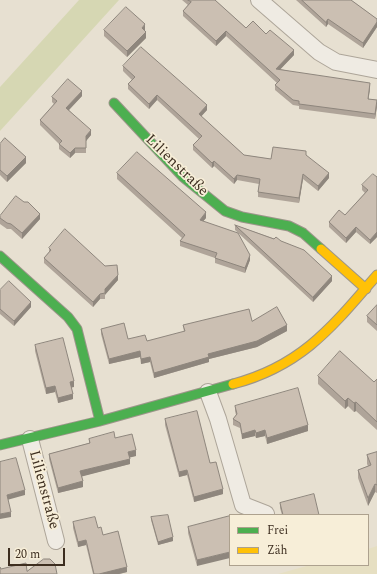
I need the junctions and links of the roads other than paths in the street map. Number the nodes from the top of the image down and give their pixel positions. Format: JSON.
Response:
{"nodes":[{"id":1,"x":259,"y":0,"type":"edge"},
{"id":2,"x":377,"y":70,"type":"edge"},
{"id":3,"x":114,"y":103,"type":"dead end"},
{"id":4,"x":0,"y":256,"type":"edge"},
{"id":5,"x":377,"y":275,"type":"edge"},
{"id":6,"x":366,"y":289,"type":"junction"},
{"id":7,"x":208,"y":392,"type":"junction"},
{"id":8,"x":100,"y":421,"type":"junction"},
{"id":9,"x":30,"y":439,"type":"junction"},
{"id":10,"x":0,"y":445,"type":"edge"},
{"id":11,"x":266,"y":514,"type":"dead end"},
{"id":12,"x":56,"y":541,"type":"dead end"}],
"edges":[{"from":1,"to":2,"type":"street"},
{"from":3,"to":6,"type":"street","name":"Lilienstraße"},
{"from":4,"to":8,"type":"street"},
{"from":5,"to":6,"type":"street","name":"Lilienstraße"},
{"from":6,"to":7,"type":"street","name":"Lilienstraße"},
{"from":7,"to":8,"type":"street","name":"Lilienstraße"},
{"from":7,"to":11,"type":"street"},
{"from":8,"to":9,"type":"street","name":"Lilienstraße"},
{"from":9,"to":10,"type":"street","name":"Lilienstraße"},
{"from":9,"to":12,"type":"street","name":"Lilienstraße"}]}
